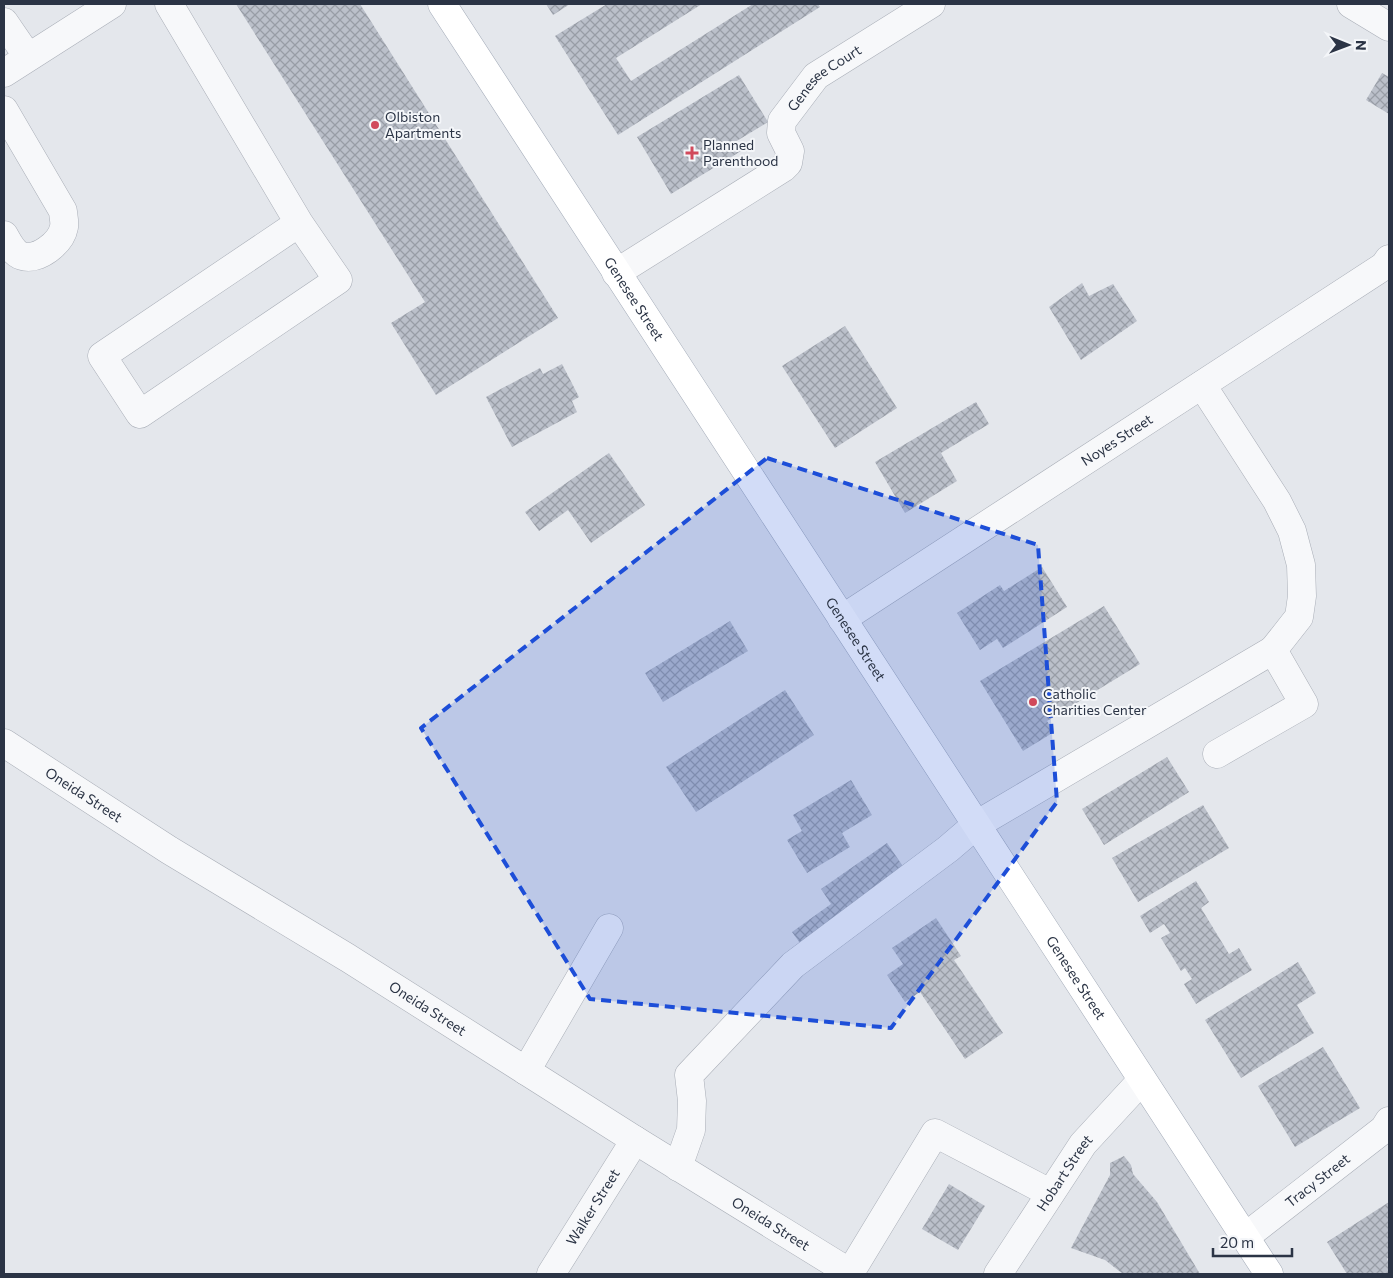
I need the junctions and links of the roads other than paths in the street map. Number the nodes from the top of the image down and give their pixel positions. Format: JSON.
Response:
{"nodes":[{"id":1,"x":112,"y":4,"type":"edge"},
{"id":2,"x":169,"y":4,"type":"edge"},
{"id":3,"x":442,"y":4,"type":"edge"},
{"id":4,"x":930,"y":4,"type":"edge"},
{"id":5,"x":1351,"y":4,"type":"edge"},
{"id":6,"x":4,"y":22,"type":"edge"},
{"id":7,"x":1389,"y":27,"type":"edge"},
{"id":8,"x":28,"y":57,"type":"junction"},
{"id":9,"x":4,"y":73,"type":"edge"},
{"id":10,"x":4,"y":110,"type":"edge"},
{"id":11,"x":299,"y":223,"type":"junction"},
{"id":12,"x":4,"y":235,"type":"edge"},
{"id":13,"x":1389,"y":259,"type":"edge"},
{"id":14,"x":616,"y":273,"type":"junction"},
{"id":15,"x":1202,"y":384,"type":"junction"},
{"id":16,"x":842,"y":619,"type":"junction"},
{"id":17,"x":1273,"y":650,"type":"junction"},
{"id":18,"x":4,"y":743,"type":"edge"},
{"id":19,"x":1217,"y":754,"type":"dead end"},
{"id":20,"x":976,"y":825,"type":"junction"},
{"id":21,"x":609,"y":928,"type":"dead end"},
{"id":22,"x":526,"y":1071,"type":"junction"},
{"id":23,"x":1142,"y":1080,"type":"junction"},
{"id":24,"x":1389,"y":1121,"type":"edge"},
{"id":25,"x":635,"y":1140,"type":"junction"},
{"id":26,"x":678,"y":1167,"type":"junction"},
{"id":27,"x":1050,"y":1193,"type":"junction"},
{"id":28,"x":1245,"y":1237,"type":"junction"},
{"id":29,"x":839,"y":1271,"type":"edge"},
{"id":30,"x":551,"y":1274,"type":"edge"},
{"id":31,"x":998,"y":1274,"type":"edge"},
{"id":32,"x":1270,"y":1274,"type":"edge"}],
"edges":[{"from":1,"to":8,"type":"street"},
{"from":2,"to":11,"type":"street"},
{"from":3,"to":14,"type":"main road","name":"Genesee Street"},
{"from":4,"to":14,"type":"street","name":"Genesee Court"},
{"from":5,"to":7,"type":"street"},
{"from":6,"to":8,"type":"street"},
{"from":8,"to":9,"type":"street"},
{"from":10,"to":12,"type":"street"},
{"from":11,"to":11,"type":"street"},
{"from":13,"to":15,"type":"street","name":"Noyes Street"},
{"from":14,"to":16,"type":"main road","name":"Genesee Street"},
{"from":15,"to":16,"type":"street","name":"Noyes Street"},
{"from":15,"to":17,"type":"street"},
{"from":16,"to":20,"type":"main road","name":"Genesee Street"},
{"from":17,"to":19,"type":"street"},
{"from":17,"to":20,"type":"street"},
{"from":18,"to":22,"type":"street","name":"Oneida Street"},
{"from":20,"to":23,"type":"main road","name":"Genesee Street"},
{"from":20,"to":26,"type":"street"},
{"from":21,"to":22,"type":"street"},
{"from":22,"to":25,"type":"street","name":"Oneida Street"},
{"from":23,"to":27,"type":"street","name":"Hobart Street"},
{"from":23,"to":28,"type":"main road","name":"Genesee Street"},
{"from":24,"to":28,"type":"street","name":"Tracy Street"},
{"from":25,"to":26,"type":"street","name":"Oneida Street"},
{"from":25,"to":30,"type":"street","name":"Walker Street"},
{"from":26,"to":29,"type":"street","name":"Oneida Street"},
{"from":27,"to":29,"type":"street"},
{"from":27,"to":31,"type":"street","name":"Hobart Street"},
{"from":28,"to":32,"type":"main road","name":"Genesee Street"}]}
